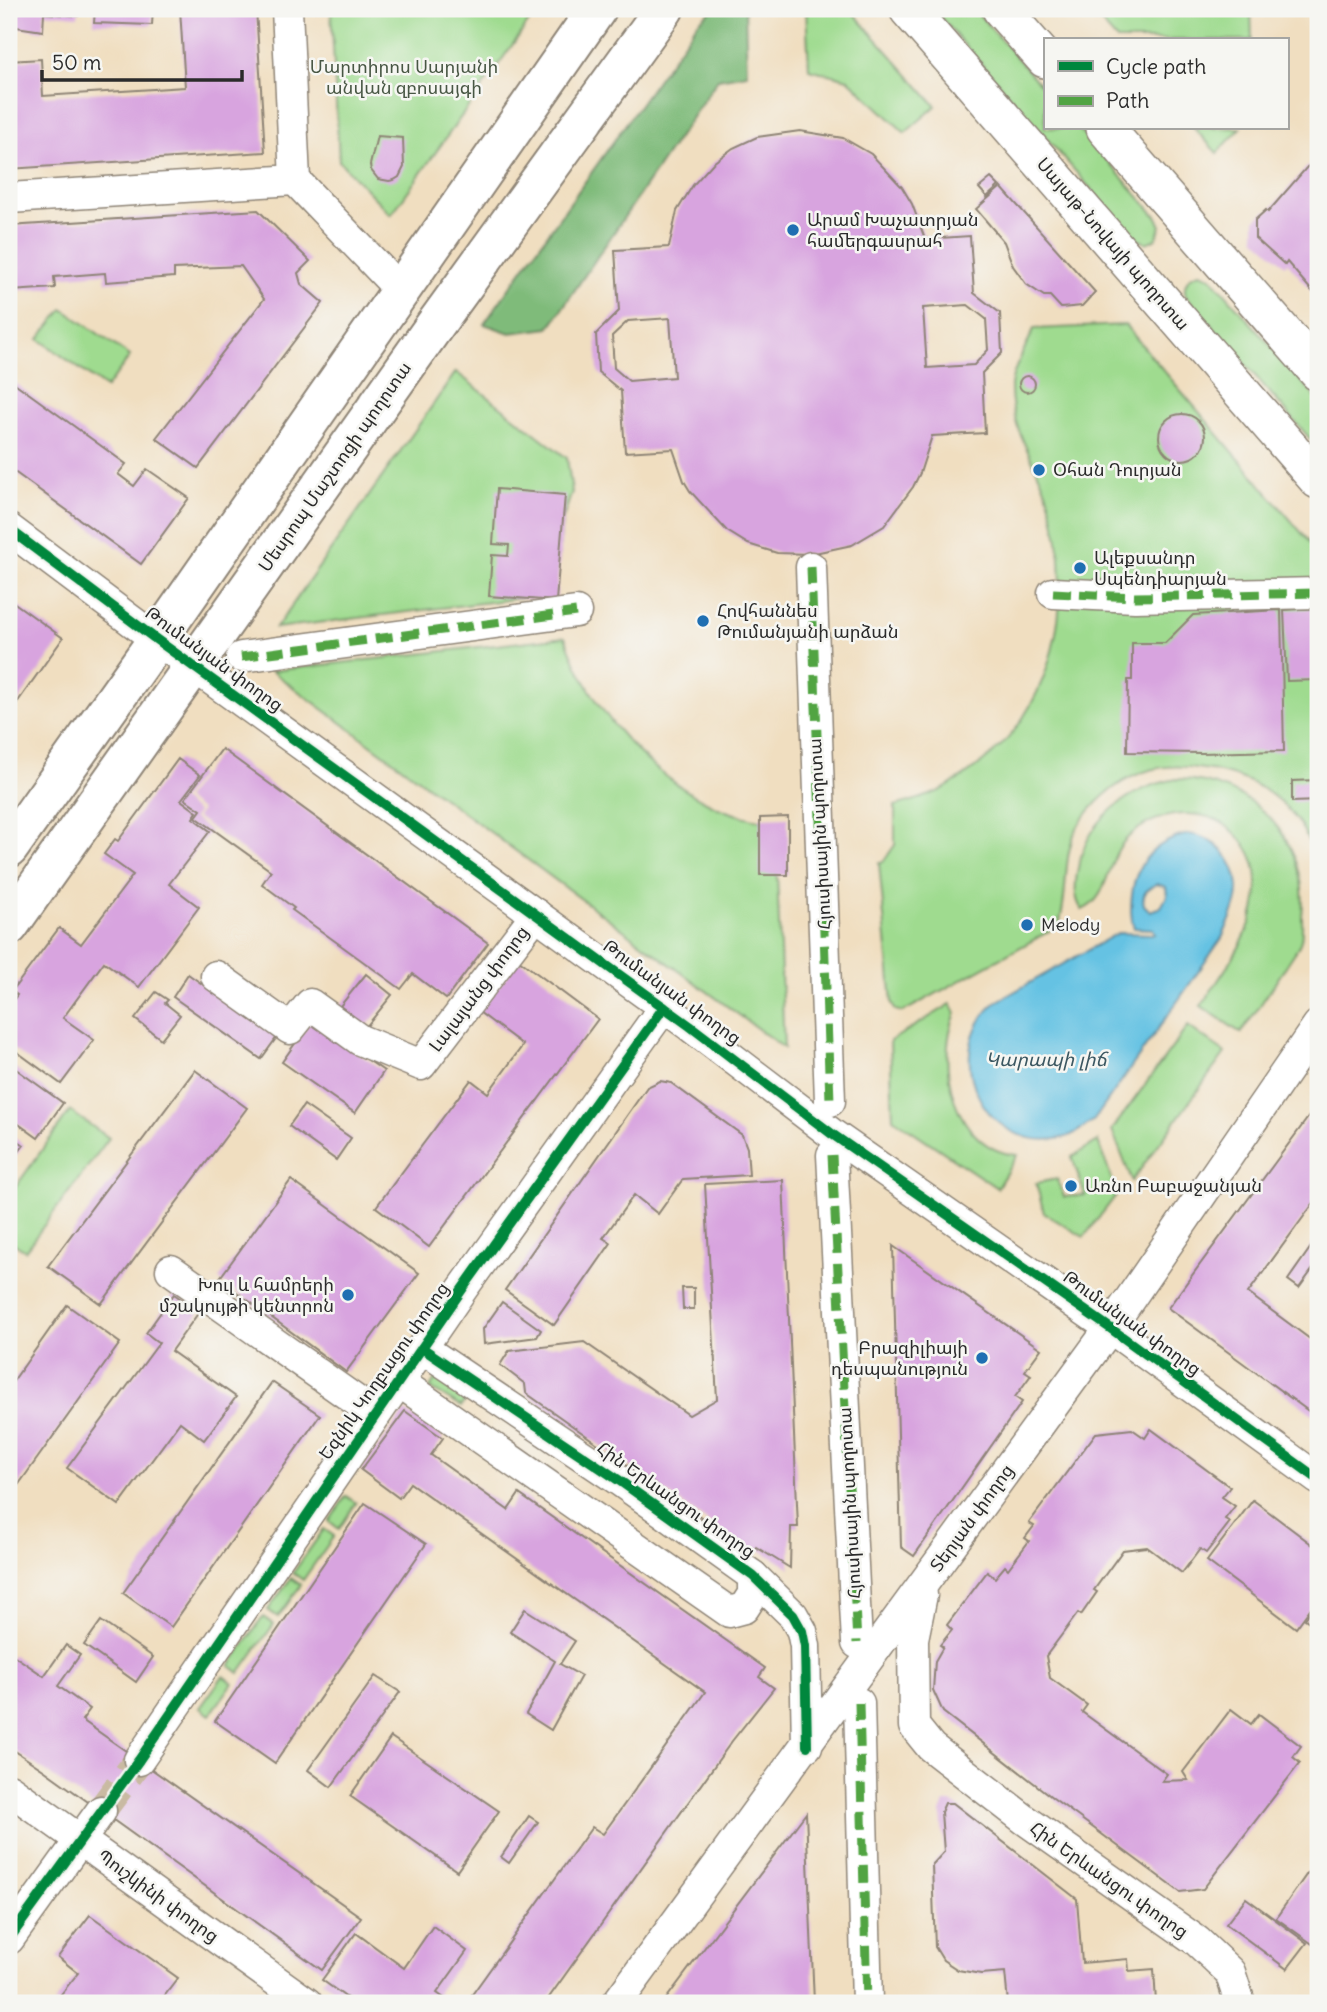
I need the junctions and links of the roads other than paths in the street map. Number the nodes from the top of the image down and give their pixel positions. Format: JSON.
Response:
{"nodes":[{"id":1,"x":287,"y":9,"type":"edge"},
{"id":2,"x":597,"y":9,"type":"edge"},
{"id":3,"x":664,"y":9,"type":"edge"},
{"id":4,"x":908,"y":9,"type":"edge"},
{"id":5,"x":1001,"y":9,"type":"edge"},
{"id":6,"x":1044,"y":58,"type":"edge"},
{"id":7,"x":1107,"y":130,"type":"edge"},
{"id":8,"x":295,"y":180,"type":"junction"},
{"id":9,"x":9,"y":198,"type":"edge"},
{"id":10,"x":401,"y":291,"type":"junction"},
{"id":11,"x":1318,"y":372,"type":"edge"},
{"id":12,"x":1318,"y":480,"type":"edge"},
{"id":13,"x":9,"y":529,"type":"edge"},
{"id":14,"x":811,"y":567,"type":"dead end"},
{"id":15,"x":1053,"y":593,"type":"dead end"},
{"id":16,"x":1318,"y":593,"type":"edge"},
{"id":17,"x":576,"y":612,"type":"dead end"},
{"id":18,"x":157,"y":640,"type":"junction"},
{"id":19,"x":240,"y":657,"type":"dead end"},
{"id":20,"x":194,"y":666,"type":"junction"},
{"id":21,"x":9,"y":848,"type":"edge"},
{"id":22,"x":536,"y":914,"type":"junction"},
{"id":23,"x":9,"y":926,"type":"edge"},
{"id":24,"x":216,"y":976,"type":"dead end"},
{"id":25,"x":664,"y":1007,"type":"junction"},
{"id":26,"x":1318,"y":1025,"type":"edge"},
{"id":27,"x":1310,"y":1057,"type":"edge"},
{"id":28,"x":830,"y":1101,"type":"dead end"},
{"id":29,"x":832,"y":1155,"type":"dead end"},
{"id":30,"x":172,"y":1270,"type":"dead end"},
{"id":31,"x":1111,"y":1328,"type":"junction"},
{"id":32,"x":422,"y":1348,"type":"junction"},
{"id":33,"x":398,"y":1381,"type":"junction"},
{"id":34,"x":375,"y":1414,"type":"junction"},
{"id":35,"x":1315,"y":1469,"type":"edge"},
{"id":36,"x":753,"y":1576,"type":"junction"},
{"id":37,"x":925,"y":1582,"type":"junction"},
{"id":38,"x":856,"y":1643,"type":"dead end"},
{"id":39,"x":857,"y":1686,"type":"junction"},
{"id":40,"x":807,"y":1746,"type":"junction"},
{"id":41,"x":139,"y":1760,"type":"tunnel mouth"},
{"id":42,"x":9,"y":1789,"type":"edge"},
{"id":43,"x":101,"y":1811,"type":"tunnel mouth"},
{"id":44,"x":80,"y":1840,"type":"junction"},
{"id":45,"x":9,"y":1940,"type":"edge"},
{"id":46,"x":307,"y":2003,"type":"edge"},
{"id":47,"x":617,"y":2003,"type":"edge"},
{"id":48,"x":867,"y":2003,"type":"edge"},
{"id":49,"x":1240,"y":2003,"type":"edge"}],
"edges":[{"from":1,"to":8,"type":"street"},
{"from":2,"to":10,"type":"highway"},
{"from":3,"to":20,"type":"highway","name":"Մեսրոպ Մաշտոցի պողոտա"},
{"from":4,"to":12,"type":"main road","name":"Սայաթ-Նովայի պողոտա"},
{"from":5,"to":6,"type":"main road"},
{"from":7,"to":11,"type":"main road"},
{"from":8,"to":9,"type":"street"},
{"from":8,"to":10,"type":"street"},
{"from":10,"to":18,"type":"highway"},
{"from":13,"to":18,"type":"street","name":"Թումանյան փողոց"},
{"from":14,"to":28,"type":"street","name":"Հյուսիսային պողոտա"},
{"from":15,"to":16,"type":"street"},
{"from":17,"to":19,"type":"street"},
{"from":18,"to":20,"type":"street","name":"Թումանյան փողոց"},
{"from":18,"to":21,"type":"highway"},
{"from":20,"to":22,"type":"street","name":"Թումանյան փողոց"},
{"from":20,"to":23,"type":"highway","name":"Մեսրոպ Մաշտոցի պողոտա"},
{"from":22,"to":24,"type":"street","name":"Լալայանց փողոց"},
{"from":22,"to":25,"type":"street","name":"Թումանյան փողոց"},
{"from":25,"to":31,"type":"street","name":"Թումանյան փողոց"},
{"from":25,"to":32,"type":"street","name":"Եզնիկ Կողբացու փողոց"},
{"from":26,"to":27,"type":"street","name":"Տերյան փողոց"},
{"from":27,"to":31,"type":"street","name":"Տերյան փողոց"},
{"from":29,"to":38,"type":"street","name":"Հյուսիսային պողոտա"},
{"from":30,"to":34,"type":"street"},
{"from":31,"to":35,"type":"street","name":"Թումանյան փողոց"},
{"from":31,"to":37,"type":"street","name":"Տերյան փողոց"},
{"from":32,"to":33,"type":"street","name":"Եզնիկ Կողբացու փողոց"},
{"from":32,"to":36,"type":"street","name":"Հին Երևանցու փողոց"},
{"from":33,"to":34,"type":"street","name":"Եզնիկ Կողբացու փողոց"},
{"from":33,"to":36,"type":"street","name":"Հին Երևանցու փողոց"},
{"from":34,"to":41,"type":"street","name":"Եզնիկ Կողբացու փողոց"},
{"from":36,"to":40,"type":"street","name":"Հին Երևանցու փողոց"},
{"from":37,"to":39,"type":"street","name":"Տերյան փողոց"},
{"from":37,"to":49,"type":"street","name":"Հին Երևանցու փողոց"},
{"from":39,"to":40,"type":"street","name":"Տերյան փողոց"},
{"from":39,"to":48,"type":"street"},
{"from":40,"to":47,"type":"street","name":"Տերյան փողոց"},
{"from":42,"to":44,"type":"street","name":"Պուշկինի փողոց"},
{"from":43,"to":44,"type":"street"},
{"from":44,"to":45,"type":"street"},
{"from":44,"to":46,"type":"street","name":"Պուշկինի փողոց"}]}
